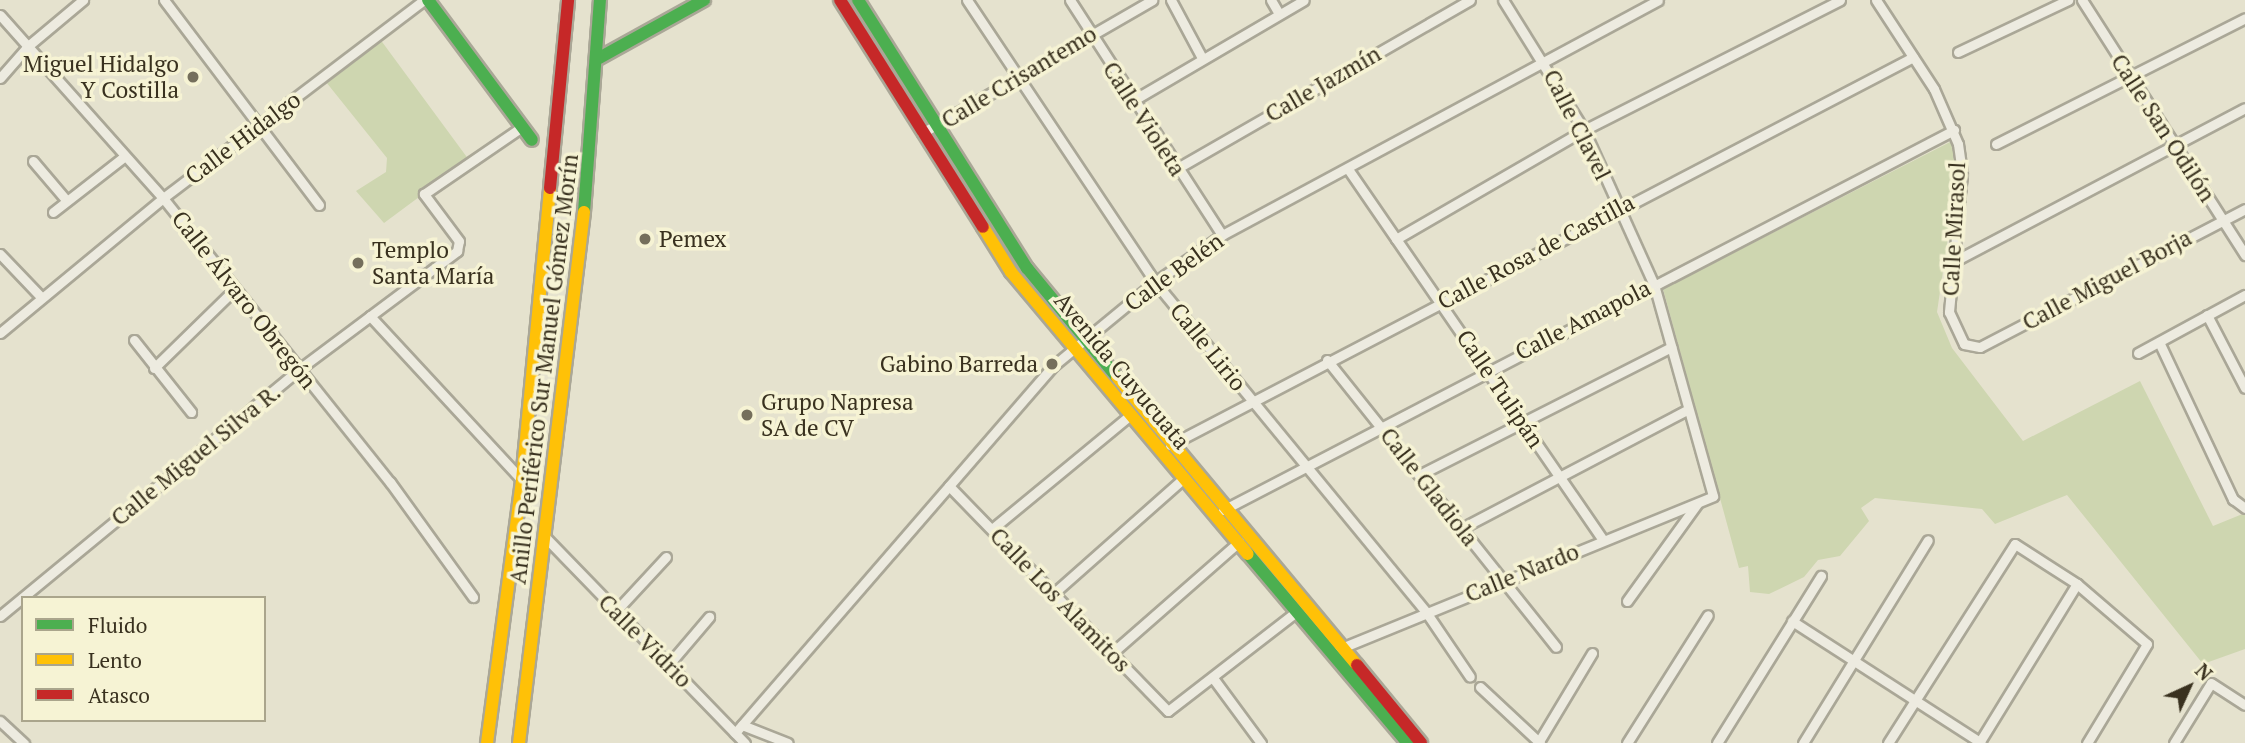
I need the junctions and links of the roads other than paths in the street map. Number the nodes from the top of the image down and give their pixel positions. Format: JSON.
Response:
{"nodes":[{"id":1,"x":83,"y":0,"type":"edge"},
{"id":2,"x":164,"y":0,"type":"edge"},
{"id":3,"x":426,"y":0,"type":"edge"},
{"id":4,"x":568,"y":0,"type":"edge"},
{"id":5,"x":600,"y":0,"type":"edge"},
{"id":6,"x":704,"y":0,"type":"edge"},
{"id":7,"x":840,"y":0,"type":"edge"},
{"id":8,"x":858,"y":0,"type":"edge"},
{"id":9,"x":967,"y":0,"type":"edge"},
{"id":10,"x":1070,"y":0,"type":"edge"},
{"id":11,"x":1152,"y":0,"type":"edge"},
{"id":12,"x":1171,"y":0,"type":"edge"},
{"id":13,"x":1271,"y":0,"type":"edge"},
{"id":14,"x":1304,"y":0,"type":"edge"},
{"id":15,"x":1470,"y":0,"type":"edge"},
{"id":16,"x":1503,"y":0,"type":"edge"},
{"id":17,"x":1658,"y":0,"type":"edge"},
{"id":18,"x":1840,"y":0,"type":"edge"},
{"id":19,"x":1876,"y":0,"type":"edge"},
{"id":20,"x":2068,"y":0,"type":"edge"},
{"id":21,"x":2082,"y":0,"type":"edge"},
{"id":22,"x":1279,"y":14,"type":"junction"},
{"id":23,"x":0,"y":15,"type":"edge"},
{"id":24,"x":2245,"y":18,"type":"edge"},
{"id":25,"x":1090,"y":33,"type":"junction"},
{"id":26,"x":28,"y":46,"type":"junction"},
{"id":27,"x":1958,"y":52,"type":"dead end"},
{"id":28,"x":1913,"y":57,"type":"junction"},
{"id":29,"x":599,"y":58,"type":"junction"},
{"id":30,"x":1202,"y":58,"type":"junction"},
{"id":31,"x":1542,"y":58,"type":"junction"},
{"id":32,"x":2127,"y":74,"type":"junction"},
{"id":33,"x":0,"y":78,"type":"edge"},
{"id":34,"x":1015,"y":78,"type":"junction"},
{"id":35,"x":1132,"y":101,"type":"junction"},
{"id":36,"x":2245,"y":108,"type":"edge"},
{"id":37,"x":259,"y":125,"type":"junction"},
{"id":38,"x":522,"y":127,"type":"junction"},
{"id":39,"x":936,"y":127,"type":"junction"},
{"id":40,"x":1584,"y":130,"type":"junction"},
{"id":41,"x":1954,"y":130,"type":"junction"},
{"id":42,"x":922,"y":133,"type":"junction"},
{"id":43,"x":532,"y":140,"type":"dead end"},
{"id":44,"x":1996,"y":144,"type":"dead end"},
{"id":45,"x":2175,"y":146,"type":"junction"},
{"id":46,"x":125,"y":156,"type":"junction"},
{"id":47,"x":33,"y":161,"type":"dead end"},
{"id":48,"x":1175,"y":169,"type":"junction"},
{"id":49,"x":1348,"y":169,"type":"junction"},
{"id":50,"x":163,"y":198,"type":"junction"},
{"id":51,"x":67,"y":201,"type":"junction"},
{"id":52,"x":319,"y":205,"type":"dead end"},
{"id":53,"x":1619,"y":208,"type":"junction"},
{"id":54,"x":2245,"y":209,"type":"edge"},
{"id":55,"x":52,"y":212,"type":"dead end"},
{"id":56,"x":2223,"y":219,"type":"junction"},
{"id":57,"x":1222,"y":235,"type":"junction"},
{"id":58,"x":1396,"y":239,"type":"junction"},
{"id":59,"x":0,"y":254,"type":"edge"},
{"id":60,"x":2245,"y":255,"type":"edge"},
{"id":61,"x":1951,"y":263,"type":"junction"},
{"id":62,"x":1155,"y":282,"type":"junction"},
{"id":63,"x":1654,"y":285,"type":"junction"},
{"id":64,"x":235,"y":289,"type":"junction"},
{"id":65,"x":2245,"y":295,"type":"edge"},
{"id":66,"x":40,"y":297,"type":"junction"},
{"id":67,"x":1440,"y":302,"type":"junction"},
{"id":68,"x":2207,"y":315,"type":"junction"},
{"id":69,"x":370,"y":316,"type":"junction"},
{"id":70,"x":0,"y":333,"type":"edge"},
{"id":71,"x":134,"y":340,"type":"dead end"},
{"id":72,"x":2159,"y":342,"type":"junction"},
{"id":73,"x":1080,"y":343,"type":"junction"},
{"id":74,"x":1671,"y":347,"type":"junction"},
{"id":75,"x":1969,"y":347,"type":"joint"},
{"id":76,"x":2138,"y":353,"type":"dead end"},
{"id":77,"x":1327,"y":360,"type":"junction"},
{"id":78,"x":154,"y":368,"type":"junction"},
{"id":79,"x":298,"y":370,"type":"junction"},
{"id":80,"x":1486,"y":370,"type":"junction"},
{"id":81,"x":2245,"y":388,"type":"edge"},
{"id":82,"x":1250,"y":400,"type":"junction"},
{"id":83,"x":1687,"y":410,"type":"junction"},
{"id":84,"x":191,"y":412,"type":"dead end"},
{"id":85,"x":1129,"y":416,"type":"junction"},
{"id":86,"x":1522,"y":423,"type":"junction"},
{"id":87,"x":1379,"y":425,"type":"junction"},
{"id":88,"x":1167,"y":447,"type":"junction"},
{"id":89,"x":1302,"y":464,"type":"junction"},
{"id":90,"x":1419,"y":475,"type":"junction"},
{"id":91,"x":1560,"y":477,"type":"junction"},
{"id":92,"x":1184,"y":478,"type":"junction"},
{"id":93,"x":522,"y":480,"type":"junction"},
{"id":94,"x":949,"y":486,"type":"junction"},
{"id":95,"x":1713,"y":496,"type":"joint"},
{"id":96,"x":1698,"y":503,"type":"junction"},
{"id":97,"x":2242,"y":507,"type":"edge"},
{"id":98,"x":1221,"y":511,"type":"junction"},
{"id":99,"x":1462,"y":528,"type":"junction"},
{"id":100,"x":992,"y":529,"type":"junction"},
{"id":101,"x":546,"y":538,"type":"junction"},
{"id":102,"x":1603,"y":540,"type":"junction"},
{"id":103,"x":1928,"y":540,"type":"dead end"},
{"id":104,"x":1239,"y":542,"type":"junction"},
{"id":105,"x":666,"y":556,"type":"dead end"},
{"id":106,"x":1821,"y":576,"type":"dead end"},
{"id":107,"x":1288,"y":579,"type":"junction"},
{"id":108,"x":1503,"y":581,"type":"junction"},
{"id":109,"x":2077,"y":584,"type":"junction"},
{"id":110,"x":1276,"y":588,"type":"junction"},
{"id":111,"x":1054,"y":593,"type":"junction"},
{"id":112,"x":24,"y":596,"type":"edge"},
{"id":113,"x":473,"y":597,"type":"dead end"},
{"id":114,"x":21,"y":599,"type":"edge"},
{"id":115,"x":1626,"y":601,"type":"dead end"},
{"id":116,"x":1296,"y":611,"type":"junction"},
{"id":117,"x":615,"y":612,"type":"junction"},
{"id":118,"x":1426,"y":612,"type":"junction"},
{"id":119,"x":1708,"y":615,"type":"dead end"},
{"id":120,"x":0,"y":616,"type":"edge"},
{"id":121,"x":709,"y":617,"type":"dead end"},
{"id":122,"x":1792,"y":621,"type":"junction"},
{"id":123,"x":1344,"y":646,"type":"junction"},
{"id":124,"x":1556,"y":646,"type":"dead end"},
{"id":125,"x":1112,"y":653,"type":"junction"},
{"id":126,"x":1332,"y":653,"type":"junction"},
{"id":127,"x":1592,"y":653,"type":"dead end"},
{"id":128,"x":1853,"y":660,"type":"junction"},
{"id":129,"x":669,"y":664,"type":"junction"},
{"id":130,"x":1470,"y":677,"type":"dead end"},
{"id":131,"x":1213,"y":678,"type":"junction"},
{"id":132,"x":1480,"y":687,"type":"dead end"},
{"id":133,"x":1374,"y":695,"type":"junction"},
{"id":134,"x":1915,"y":699,"type":"junction"},
{"id":135,"x":2245,"y":705,"type":"edge"},
{"id":136,"x":0,"y":720,"type":"edge"},
{"id":137,"x":742,"y":725,"type":"junction"},
{"id":138,"x":735,"y":733,"type":"junction"},
{"id":139,"x":1413,"y":742,"type":"edge"},
{"id":140,"x":1979,"y":742,"type":"edge"},
{"id":141,"x":24,"y":743,"type":"edge"},
{"id":142,"x":487,"y":743,"type":"edge"},
{"id":143,"x":520,"y":743,"type":"edge"},
{"id":144,"x":745,"y":743,"type":"edge"},
{"id":145,"x":788,"y":743,"type":"edge"},
{"id":146,"x":1261,"y":743,"type":"edge"},
{"id":147,"x":1539,"y":743,"type":"edge"},
{"id":148,"x":1627,"y":743,"type":"edge"},
{"id":149,"x":1717,"y":743,"type":"edge"},
{"id":150,"x":1803,"y":743,"type":"edge"},
{"id":151,"x":1888,"y":743,"type":"edge"},
{"id":152,"x":2087,"y":743,"type":"edge"},
{"id":153,"x":2174,"y":743,"type":"edge"}],
"edges":[{"from":1,"to":26,"type":"street"},
{"from":2,"to":37,"type":"street"},
{"from":3,"to":37,"type":"street","name":"Calle Hidalgo"},
{"from":3,"to":38,"type":"main road"},
{"from":4,"to":93,"type":"main road","name":"Anillo Periférico Sur Manuel Gómez Morín"},
{"from":5,"to":29,"type":"main road","name":"Anillo Periférico Sur Manuel Gómez Morín"},
{"from":6,"to":29,"type":"main road"},
{"from":7,"to":42,"type":"main road","name":"Avenida Cuyucuata"},
{"from":8,"to":39,"type":"main road","name":"Avenida Cuyucuata"},
{"from":9,"to":34,"type":"street","name":"Calle Lirio"},
{"from":10,"to":25,"type":"street","name":"Calle Violeta"},
{"from":11,"to":25,"type":"street","name":"Calle Crisantemo"},
{"from":12,"to":30,"type":"street"},
{"from":13,"to":22,"type":"street"},
{"from":14,"to":22,"type":"street"},
{"from":15,"to":48,"type":"street","name":"Calle Jazmín"},
{"from":16,"to":31,"type":"street","name":"Calle Clavel"},
{"from":17,"to":31,"type":"street","name":"Calle Belén"},
{"from":18,"to":40,"type":"street"},
{"from":19,"to":28,"type":"street","name":"Calle Mirasol"},
{"from":20,"to":27,"type":"street"},
{"from":21,"to":32,"type":"street","name":"Calle San Odilón"},
{"from":22,"to":30,"type":"street"},
{"from":23,"to":26,"type":"street","name":"Calle Álvaro Obregón"},
{"from":24,"to":32,"type":"street"},
{"from":25,"to":34,"type":"street","name":"Calle Crisantemo"},
{"from":25,"to":35,"type":"street","name":"Calle Violeta"},
{"from":26,"to":33,"type":"street"},
{"from":26,"to":46,"type":"street","name":"Calle Álvaro Obregón"},
{"from":28,"to":41,"type":"street","name":"Calle Mirasol"},
{"from":28,"to":53,"type":"street","name":"Calle Rosa de Castilla"},
{"from":29,"to":101,"type":"main road","name":"Anillo Periférico Sur Manuel Gómez Morín"},
{"from":30,"to":35,"type":"street"},
{"from":31,"to":40,"type":"street","name":"Calle Clavel"},
{"from":31,"to":49,"type":"street","name":"Calle Belén"},
{"from":32,"to":44,"type":"street"},
{"from":32,"to":45,"type":"street","name":"Calle San Odilón"},
{"from":34,"to":39,"type":"street","name":"Calle Crisantemo"},
{"from":34,"to":62,"type":"street","name":"Calle Lirio"},
{"from":35,"to":48,"type":"street","name":"Calle Violeta"},
{"from":36,"to":45,"type":"street"},
{"from":37,"to":50,"type":"street","name":"Calle Hidalgo"},
{"from":37,"to":52,"type":"street"},
{"from":38,"to":43,"type":"main road"},
{"from":38,"to":69,"type":"street","name":"Calle Miguel Silva R."},
{"from":39,"to":42,"type":"street","name":"Calle Crisantemo"},
{"from":39,"to":73,"type":"main road","name":"Avenida Cuyucuata"},
{"from":40,"to":53,"type":"street","name":"Calle Clavel"},
{"from":40,"to":58,"type":"street"},
{"from":41,"to":61,"type":"street","name":"Calle Mirasol"},
{"from":41,"to":63,"type":"street","name":"Calle Amapola"},
{"from":42,"to":73,"type":"main road","name":"Avenida Cuyucuata"},
{"from":45,"to":56,"type":"street","name":"Calle San Odilón"},
{"from":45,"to":61,"type":"street"},
{"from":46,"to":50,"type":"street","name":"Calle Álvaro Obregón"},
{"from":46,"to":51,"type":"street"},
{"from":47,"to":51,"type":"street"},
{"from":48,"to":57,"type":"street","name":"Calle Violeta"},
{"from":49,"to":57,"type":"street","name":"Calle Belén"},
{"from":49,"to":58,"type":"street","name":"Calle Tulipán"},
{"from":50,"to":64,"type":"street","name":"Calle Álvaro Obregón"},
{"from":50,"to":66,"type":"street","name":"Calle Hidalgo"},
{"from":51,"to":55,"type":"street"},
{"from":53,"to":63,"type":"street","name":"Calle Clavel"},
{"from":53,"to":67,"type":"street","name":"Calle Rosa de Castilla"},
{"from":54,"to":56,"type":"street","name":"Calle Miguel Borja"},
{"from":56,"to":60,"type":"street","name":"Calle San Odilón"},
{"from":56,"to":75,"type":"street","name":"Calle Miguel Borja"},
{"from":57,"to":62,"type":"street","name":"Calle Belén"},
{"from":58,"to":67,"type":"street","name":"Calle Tulipán"},
{"from":59,"to":66,"type":"street"},
{"from":61,"to":75,"type":"street","name":"Calle Mirasol"},
{"from":62,"to":73,"type":"street","name":"Calle Belén"},
{"from":62,"to":82,"type":"street","name":"Calle Lirio"},
{"from":63,"to":74,"type":"street","name":"Calle Clavel"},
{"from":63,"to":80,"type":"street","name":"Calle Amapola"},
{"from":64,"to":78,"type":"street"},
{"from":64,"to":79,"type":"street","name":"Calle Álvaro Obregón"},
{"from":65,"to":68,"type":"street"},
{"from":66,"to":70,"type":"street","name":"Calle Hidalgo"},
{"from":67,"to":77,"type":"street","name":"Calle Rosa de Castilla"},
{"from":67,"to":80,"type":"street","name":"Calle Tulipán"},
{"from":68,"to":72,"type":"street"},
{"from":68,"to":81,"type":"street"},
{"from":69,"to":79,"type":"street","name":"Calle Miguel Silva R."},
{"from":69,"to":93,"type":"street"},
{"from":71,"to":78,"type":"street"},
{"from":72,"to":76,"type":"street"},
{"from":72,"to":97,"type":"street"},
{"from":73,"to":85,"type":"main road","name":"Avenida Cuyucuata"},
{"from":73,"to":88,"type":"main road","name":"Avenida Cuyucuata"},
{"from":73,"to":94,"type":"street","name":"Calle Belén"},
{"from":74,"to":83,"type":"street","name":"Calle Clavel"},
{"from":74,"to":86,"type":"street"},
{"from":77,"to":82,"type":"street","name":"Calle Rosa de Castilla"},
{"from":77,"to":87,"type":"street","name":"Calle Gladiola"},
{"from":78,"to":84,"type":"street"},
{"from":79,"to":112,"type":"street","name":"Calle Miguel Silva R."},
{"from":79,"to":113,"type":"street","name":"Calle Álvaro Obregón"},
{"from":80,"to":86,"type":"street","name":"Calle Tulipán"},
{"from":80,"to":87,"type":"street","name":"Calle Amapola"},
{"from":82,"to":88,"type":"street","name":"Calle Rosa de Castilla"},
{"from":82,"to":89,"type":"street","name":"Calle Lirio"},
{"from":83,"to":91,"type":"street"},
{"from":83,"to":95,"type":"street","name":"Calle Clavel"},
{"from":85,"to":88,"type":"main road","name":"Avenida Cuyucuata"},
{"from":85,"to":100,"type":"street"},
{"from":86,"to":90,"type":"street"},
{"from":86,"to":91,"type":"street","name":"Calle Tulipán"},
{"from":87,"to":89,"type":"street","name":"Calle Amapola"},
{"from":87,"to":90,"type":"street","name":"Calle Gladiola"},
{"from":88,"to":92,"type":"main road","name":"Avenida Cuyucuata"},
{"from":88,"to":98,"type":"main road","name":"Avenida Cuyucuata"},
{"from":89,"to":98,"type":"street","name":"Calle Amapola"},
{"from":89,"to":118,"type":"street","name":"Calle Lirio"},
{"from":90,"to":99,"type":"street","name":"Calle Gladiola"},
{"from":91,"to":99,"type":"street"},
{"from":91,"to":102,"type":"street","name":"Calle Tulipán"},
{"from":92,"to":98,"type":"main road","name":"Avenida Cuyucuata"},
{"from":92,"to":111,"type":"street"},
{"from":93,"to":142,"type":"main road","name":"Anillo Periférico Sur Manuel Gómez Morín"},
{"from":94,"to":100,"type":"street","name":"Calle Los Alamitos"},
{"from":94,"to":137,"type":"street","name":"Calle Belén"},
{"from":95,"to":96,"type":"street","name":"Calle Nardo"},
{"from":96,"to":102,"type":"street","name":"Calle Nardo"},
{"from":96,"to":115,"type":"street"},
{"from":98,"to":104,"type":"main road","name":"Avenida Cuyucuata"},
{"from":98,"to":107,"type":"main road","name":"Avenida Cuyucuata"},
{"from":99,"to":108,"type":"street","name":"Calle Gladiola"},
{"from":100,"to":111,"type":"street","name":"Calle Los Alamitos"},
{"from":101,"to":117,"type":"street","name":"Calle Vidrio"},
{"from":101,"to":143,"type":"main road","name":"Anillo Periférico Sur Manuel Gómez Morín"},
{"from":102,"to":108,"type":"street","name":"Calle Nardo"},
{"from":103,"to":128,"type":"street"},
{"from":104,"to":110,"type":"main road","name":"Avenida Cuyucuata"},
{"from":104,"to":125,"type":"street"},
{"from":105,"to":117,"type":"street"},
{"from":106,"to":122,"type":"street"},
{"from":107,"to":110,"type":"main road"},
{"from":107,"to":123,"type":"main road","name":"Avenida Cuyucuata"},
{"from":108,"to":118,"type":"street","name":"Calle Nardo"},
{"from":108,"to":124,"type":"street","name":"Calle Gladiola"},
{"from":109,"to":134,"type":"street"},
{"from":109,"to":140,"type":"street"},
{"from":109,"to":152,"type":"street"},
{"from":110,"to":116,"type":"main road","name":"Avenida Cuyucuata"},
{"from":111,"to":125,"type":"street","name":"Calle Los Alamitos"},
{"from":114,"to":120,"type":"street","name":"Calle Miguel Silva R."},
{"from":116,"to":126,"type":"main road","name":"Avenida Cuyucuata"},
{"from":116,"to":131,"type":"street"},
{"from":117,"to":129,"type":"street","name":"Calle Vidrio"},
{"from":118,"to":123,"type":"street","name":"Calle Nardo"},
{"from":118,"to":130,"type":"street","name":"Calle Lirio"},
{"from":119,"to":148,"type":"street"},
{"from":121,"to":129,"type":"street"},
{"from":122,"to":128,"type":"street"},
{"from":122,"to":149,"type":"street"},
{"from":123,"to":126,"type":"street","name":"Calle Nardo"},
{"from":123,"to":133,"type":"main road","name":"Avenida Cuyucuata"},
{"from":125,"to":131,"type":"street","name":"Calle Los Alamitos"},
{"from":126,"to":133,"type":"main road","name":"Avenida Cuyucuata"},
{"from":127,"to":147,"type":"street"},
{"from":128,"to":134,"type":"street"},
{"from":128,"to":150,"type":"street"},
{"from":129,"to":138,"type":"street","name":"Calle Vidrio"},
{"from":131,"to":146,"type":"street"},
{"from":132,"to":147,"type":"street"},
{"from":133,"to":139,"type":"main road","name":"Avenida Cuyucuata"},
{"from":134,"to":140,"type":"street"},
{"from":134,"to":151,"type":"street"},
{"from":135,"to":153,"type":"street"},
{"from":136,"to":141,"type":"street"},
{"from":137,"to":138,"type":"street","name":"Calle Belén"},
{"from":137,"to":145,"type":"street"},
{"from":138,"to":144,"type":"street","name":"Calle Vidrio"}]}
